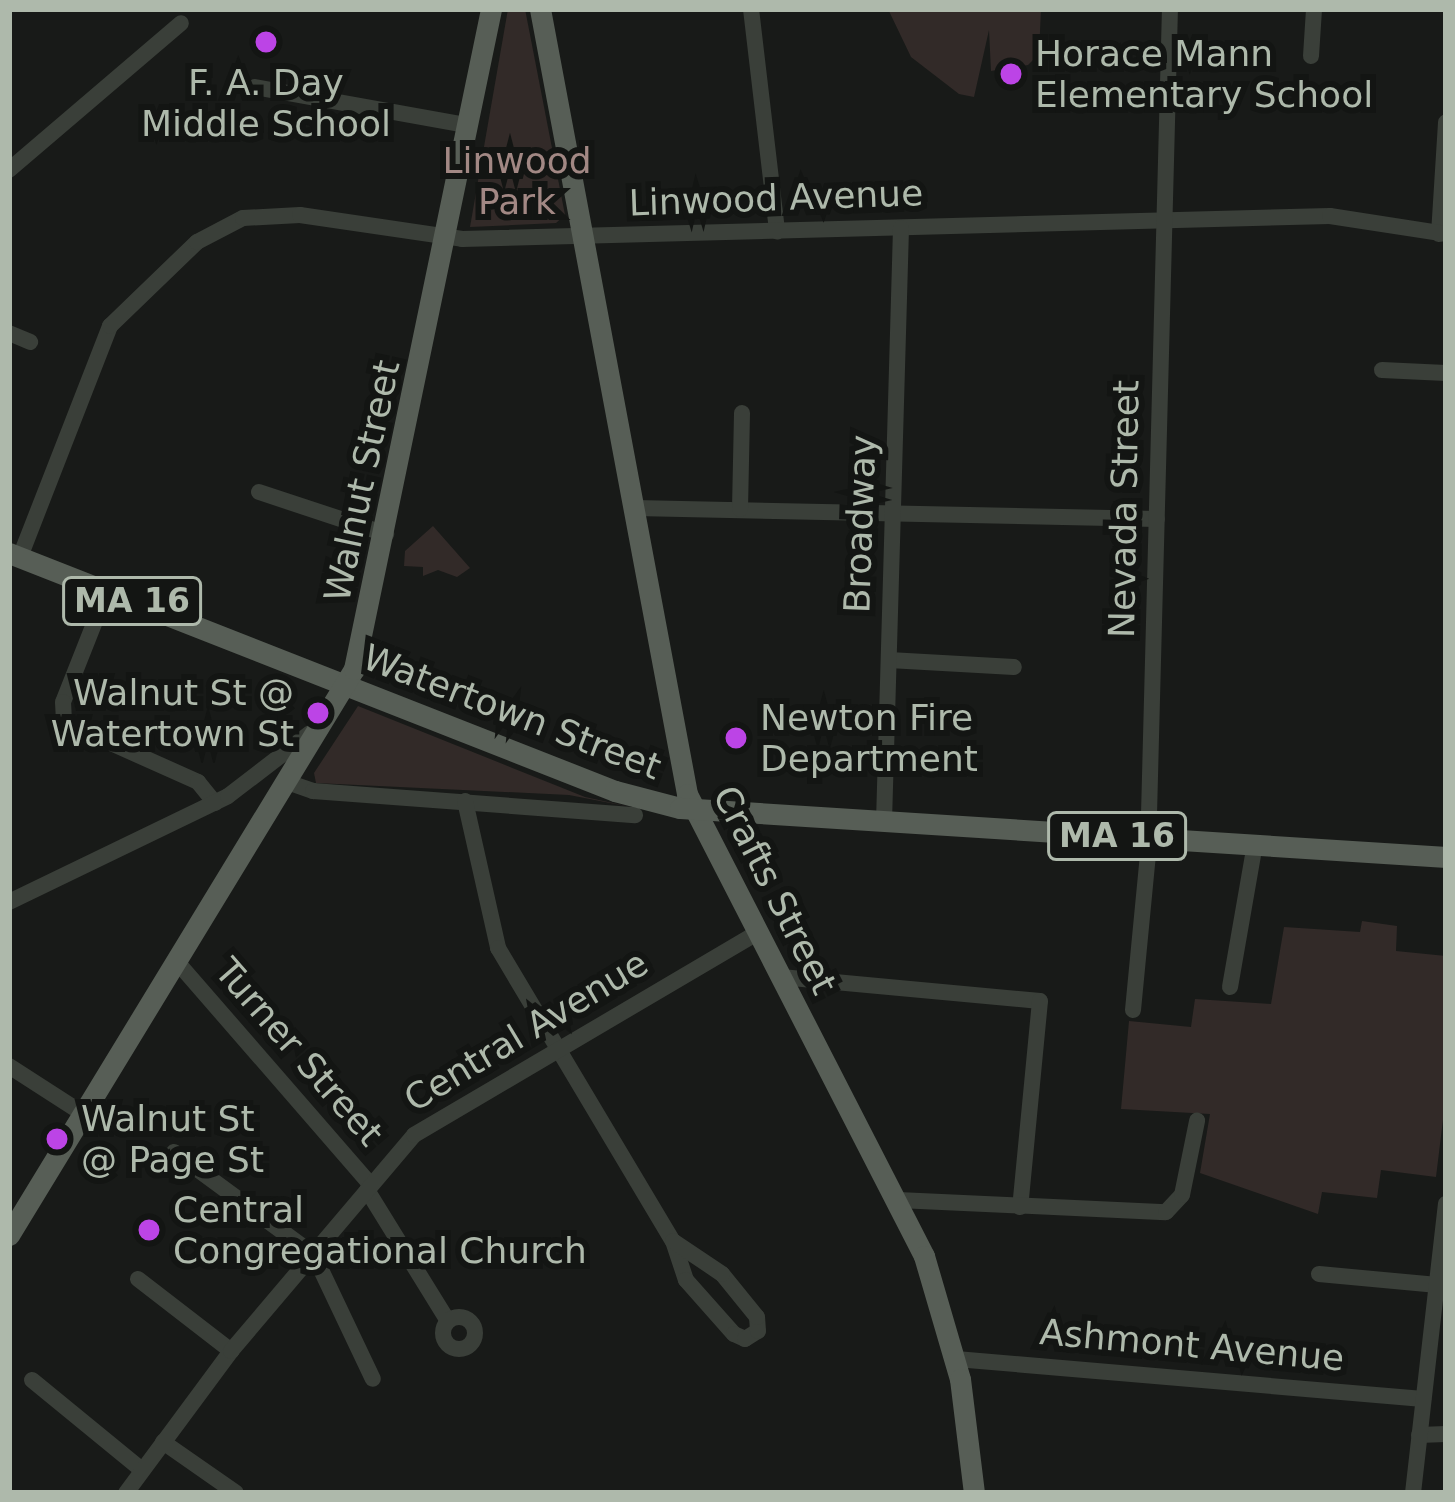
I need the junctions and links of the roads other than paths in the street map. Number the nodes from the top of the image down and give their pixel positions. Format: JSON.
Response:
{"nodes":[{"id":1,"x":490,"y":9,"type":"edge"},
{"id":2,"x":540,"y":9,"type":"edge"},
{"id":3,"x":751,"y":9,"type":"edge"},
{"id":4,"x":1170,"y":9,"type":"edge"},
{"id":5,"x":1314,"y":9,"type":"edge"},
{"id":6,"x":182,"y":23,"type":"dead end"},
{"id":7,"x":1311,"y":56,"type":"dead end"},
{"id":8,"x":255,"y":87,"type":"dead end"},
{"id":9,"x":1446,"y":122,"type":"edge"},
{"id":10,"x":467,"y":125,"type":"junction"},
{"id":11,"x":9,"y":170,"type":"edge"},
{"id":12,"x":1164,"y":220,"type":"junction"},
{"id":13,"x":902,"y":228,"type":"junction"},
{"id":14,"x":777,"y":231,"type":"junction"},
{"id":15,"x":1443,"y":234,"type":"edge"},
{"id":16,"x":585,"y":237,"type":"junction"},
{"id":17,"x":444,"y":238,"type":"junction"},
{"id":18,"x":9,"y":333,"type":"edge"},
{"id":19,"x":30,"y":341,"type":"dead end"},
{"id":20,"x":1382,"y":370,"type":"dead end"},
{"id":21,"x":1446,"y":373,"type":"edge"},
{"id":22,"x":742,"y":412,"type":"dead end"},
{"id":23,"x":259,"y":492,"type":"dead end"},
{"id":24,"x":635,"y":508,"type":"junction"},
{"id":25,"x":740,"y":509,"type":"junction"},
{"id":26,"x":893,"y":513,"type":"junction"},
{"id":27,"x":1157,"y":519,"type":"junction"},
{"id":28,"x":386,"y":534,"type":"junction"},
{"id":29,"x":14,"y":555,"type":"edge"},
{"id":30,"x":107,"y":591,"type":"junction"},
{"id":31,"x":889,"y":660,"type":"junction"},
{"id":32,"x":1014,"y":667,"type":"dead end"},
{"id":33,"x":346,"y":685,"type":"junction"},
{"id":34,"x":327,"y":718,"type":"junction"},
{"id":35,"x":287,"y":782,"type":"junction"},
{"id":36,"x":221,"y":800,"type":"junction"},
{"id":37,"x":465,"y":801,"type":"junction"},
{"id":38,"x":272,"y":806,"type":"junction"},
{"id":39,"x":693,"y":810,"type":"junction"},
{"id":40,"x":635,"y":815,"type":"dead end"},
{"id":41,"x":884,"y":822,"type":"junction"},
{"id":42,"x":1148,"y":838,"type":"junction"},
{"id":43,"x":1256,"y":844,"type":"junction"},
{"id":44,"x":1446,"y":857,"type":"edge"},
{"id":45,"x":9,"y":902,"type":"edge"},
{"id":46,"x":758,"y":932,"type":"junction"},
{"id":47,"x":178,"y":963,"type":"junction"},
{"id":48,"x":781,"y":976,"type":"junction"},
{"id":49,"x":1229,"y":987,"type":"dead end"},
{"id":50,"x":1133,"y":1010,"type":"dead end"},
{"id":51,"x":558,"y":1048,"type":"junction"},
{"id":52,"x":9,"y":1066,"type":"edge"},
{"id":53,"x":85,"y":1115,"type":"junction"},
{"id":54,"x":1198,"y":1121,"type":"dead end"},
{"id":55,"x":174,"y":1152,"type":"dead end"},
{"id":56,"x":369,"y":1187,"type":"junction"},
{"id":57,"x":898,"y":1200,"type":"junction"},
{"id":58,"x":1446,"y":1204,"type":"edge"},
{"id":59,"x":1020,"y":1207,"type":"junction"},
{"id":60,"x":9,"y":1235,"type":"edge"},
{"id":61,"x":673,"y":1241,"type":"junction"},
{"id":62,"x":314,"y":1255,"type":"junction"},
{"id":63,"x":1319,"y":1274,"type":"dead end"},
{"id":64,"x":138,"y":1279,"type":"dead end"},
{"id":65,"x":1437,"y":1285,"type":"junction"},
{"id":66,"x":448,"y":1322,"type":"dead end"},
{"id":67,"x":231,"y":1351,"type":"junction"},
{"id":68,"x":956,"y":1359,"type":"junction"},
{"id":69,"x":374,"y":1379,"type":"dead end"},
{"id":70,"x":32,"y":1380,"type":"dead end"},
{"id":71,"x":1423,"y":1399,"type":"junction"},
{"id":72,"x":1446,"y":1434,"type":"edge"},
{"id":73,"x":1419,"y":1436,"type":"junction"},
{"id":74,"x":163,"y":1442,"type":"junction"},
{"id":75,"x":142,"y":1470,"type":"junction"},
{"id":76,"x":126,"y":1493,"type":"edge"},
{"id":77,"x":236,"y":1493,"type":"edge"},
{"id":78,"x":974,"y":1493,"type":"edge"},
{"id":79,"x":1413,"y":1493,"type":"edge"}],
"edges":[{"from":1,"to":10,"type":"main road","name":"Walnut Street"},
{"from":2,"to":16,"type":"main road","name":"Crafts Street"},
{"from":3,"to":14,"type":"street"},
{"from":4,"to":12,"type":"street","name":"Nevada Street"},
{"from":5,"to":7,"type":"street"},
{"from":6,"to":11,"type":"street"},
{"from":8,"to":10,"type":"street"},
{"from":9,"to":15,"type":"street"},
{"from":10,"to":17,"type":"main road","name":"Walnut Street"},
{"from":12,"to":13,"type":"street","name":"Linwood Avenue"},
{"from":12,"to":15,"type":"street","name":"Linwood Avenue"},
{"from":12,"to":27,"type":"street","name":"Nevada Street"},
{"from":13,"to":14,"type":"street","name":"Linwood Avenue"},
{"from":13,"to":26,"type":"street","name":"Broadway"},
{"from":14,"to":16,"type":"street","name":"Linwood Avenue"},
{"from":16,"to":17,"type":"street","name":"Linwood Avenue"},
{"from":16,"to":24,"type":"main road","name":"Crafts Street"},
{"from":17,"to":28,"type":"main road","name":"Walnut Street"},
{"from":17,"to":29,"type":"street","name":"Linwood Avenue"},
{"from":18,"to":19,"type":"street"},
{"from":20,"to":21,"type":"street"},
{"from":22,"to":25,"type":"street"},
{"from":23,"to":28,"type":"street"},
{"from":24,"to":25,"type":"street"},
{"from":24,"to":39,"type":"main road","name":"Crafts Street"},
{"from":25,"to":26,"type":"street"},
{"from":26,"to":27,"type":"street"},
{"from":26,"to":31,"type":"street","name":"Broadway"},
{"from":27,"to":42,"type":"street","name":"Nevada Street"},
{"from":28,"to":33,"type":"main road","name":"Walnut Street"},
{"from":29,"to":30,"type":"main road","name":"Watertown Street","number":"MA 16"},
{"from":30,"to":33,"type":"main road","name":"Watertown Street","number":"MA 16"},
{"from":30,"to":36,"type":"street"},
{"from":31,"to":32,"type":"street"},
{"from":31,"to":41,"type":"street","name":"Broadway"},
{"from":33,"to":34,"type":"main road","name":"Walnut Street"},
{"from":33,"to":39,"type":"main road","name":"Watertown Street","number":"MA 16"},
{"from":34,"to":35,"type":"main road","name":"Walnut Street"},
{"from":34,"to":36,"type":"street"},
{"from":35,"to":37,"type":"street"},
{"from":35,"to":38,"type":"main road","name":"Walnut Street"},
{"from":36,"to":38,"type":"street"},
{"from":36,"to":45,"type":"street"},
{"from":37,"to":40,"type":"street"},
{"from":37,"to":51,"type":"street"},
{"from":38,"to":47,"type":"main road","name":"Walnut Street"},
{"from":39,"to":41,"type":"main road","name":"Watertown Street","number":"MA 16"},
{"from":39,"to":46,"type":"main road","name":"Crafts Street"},
{"from":41,"to":42,"type":"main road","name":"Watertown Street","number":"MA 16"},
{"from":42,"to":43,"type":"main road","name":"Watertown Street","number":"MA 16"},
{"from":42,"to":50,"type":"street","name":"Nevada Street"},
{"from":43,"to":44,"type":"main road","name":"Watertown Street","number":"MA 16"},
{"from":43,"to":49,"type":"street"},
{"from":46,"to":48,"type":"main road","name":"Crafts Street"},
{"from":46,"to":51,"type":"street","name":"Central Avenue"},
{"from":47,"to":53,"type":"main road","name":"Walnut Street"},
{"from":47,"to":56,"type":"street","name":"Turner Street"},
{"from":48,"to":57,"type":"main road","name":"Crafts Street"},
{"from":48,"to":59,"type":"street"},
{"from":51,"to":56,"type":"street","name":"Central Avenue"},
{"from":51,"to":61,"type":"street"},
{"from":52,"to":53,"type":"street"},
{"from":53,"to":60,"type":"main road","name":"Walnut Street"},
{"from":54,"to":59,"type":"street"},
{"from":55,"to":62,"type":"street"},
{"from":56,"to":62,"type":"street","name":"Central Avenue"},
{"from":56,"to":66,"type":"street","name":"Turner Street"},
{"from":57,"to":59,"type":"street"},
{"from":57,"to":68,"type":"main road","name":"Crafts Street"},
{"from":58,"to":65,"type":"street"},
{"from":61,"to":61,"type":"street"},
{"from":62,"to":67,"type":"street","name":"Central Avenue"},
{"from":62,"to":69,"type":"street"},
{"from":63,"to":65,"type":"street"},
{"from":64,"to":67,"type":"street"},
{"from":65,"to":71,"type":"street"},
{"from":67,"to":74,"type":"street","name":"Central Avenue"},
{"from":68,"to":71,"type":"street","name":"Ashmont Avenue"},
{"from":68,"to":78,"type":"main road","name":"Crafts Street"},
{"from":70,"to":75,"type":"street"},
{"from":71,"to":73,"type":"street"},
{"from":72,"to":73,"type":"street"},
{"from":73,"to":79,"type":"street"},
{"from":74,"to":75,"type":"street","name":"Central Avenue"},
{"from":74,"to":77,"type":"street"},
{"from":75,"to":76,"type":"street","name":"Central Avenue"}]}
